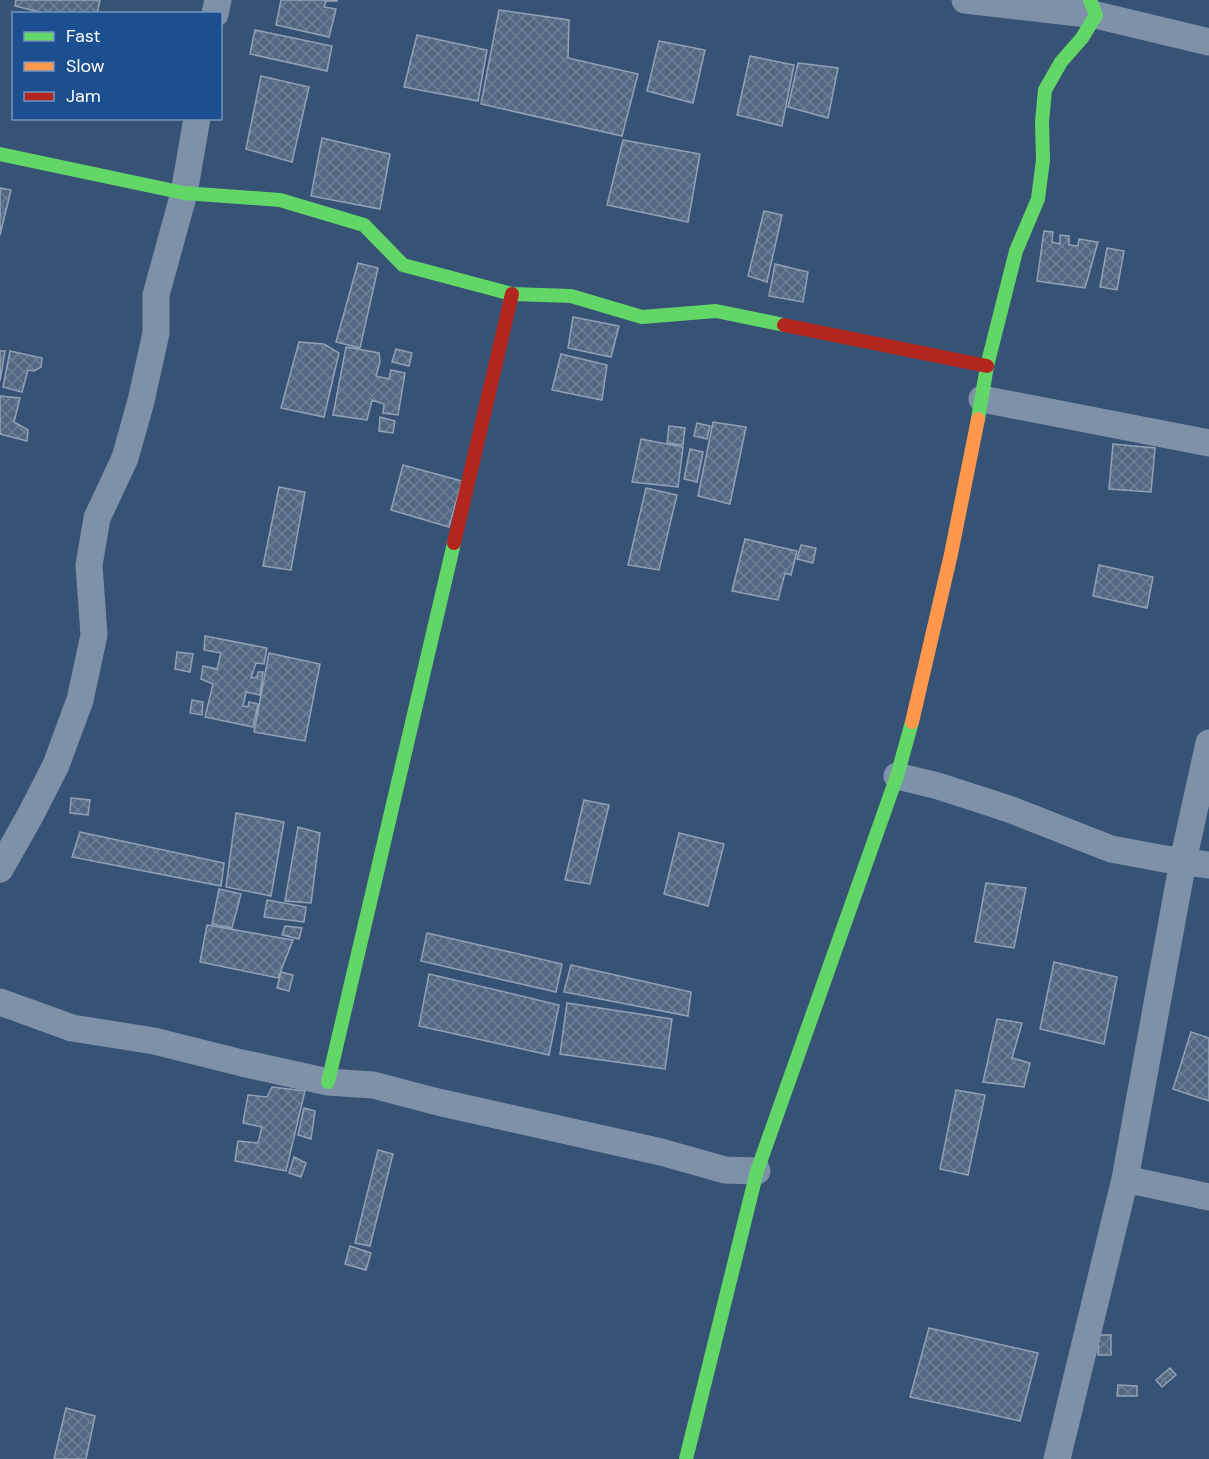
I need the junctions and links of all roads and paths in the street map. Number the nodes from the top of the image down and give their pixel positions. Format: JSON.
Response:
{"nodes":[{"id":1,"x":966,"y":0,"type":"edge"},
{"id":2,"x":1093,"y":7,"type":"edge"},
{"id":3,"x":1209,"y":42,"type":"edge"},
{"id":4,"x":197,"y":120,"type":"edge"},
{"id":5,"x":0,"y":154,"type":"edge"},
{"id":6,"x":184,"y":193,"type":"junction"},
{"id":7,"x":512,"y":294,"type":"junction"},
{"id":8,"x":987,"y":366,"type":"junction"},
{"id":9,"x":982,"y":399,"type":"junction"},
{"id":10,"x":1209,"y":443,"type":"edge"},
{"id":11,"x":1209,"y":743,"type":"edge"},
{"id":12,"x":897,"y":776,"type":"junction"},
{"id":13,"x":1196,"y":863,"type":"edge"},
{"id":14,"x":0,"y":869,"type":"edge"},
{"id":15,"x":0,"y":1002,"type":"edge"},
{"id":16,"x":328,"y":1082,"type":"junction"},
{"id":17,"x":757,"y":1171,"type":"junction"},
{"id":18,"x":1125,"y":1179,"type":"junction"},
{"id":19,"x":1209,"y":1197,"type":"edge"},
{"id":20,"x":686,"y":1459,"type":"edge"},
{"id":21,"x":1057,"y":1459,"type":"edge"}],
"edges":[{"from":1,"to":2,"type":"street"},
{"from":2,"to":3,"type":"street"},
{"from":2,"to":8,"type":"street"},
{"from":4,"to":6,"type":"street"},
{"from":5,"to":6,"type":"street"},
{"from":6,"to":7,"type":"street"},
{"from":6,"to":14,"type":"street"},
{"from":7,"to":8,"type":"street"},
{"from":7,"to":16,"type":"street"},
{"from":8,"to":9,"type":"street"},
{"from":9,"to":10,"type":"street"},
{"from":9,"to":12,"type":"street"},
{"from":11,"to":13,"type":"street"},
{"from":12,"to":13,"type":"street"},
{"from":12,"to":17,"type":"street"},
{"from":13,"to":18,"type":"street"},
{"from":15,"to":16,"type":"street"},
{"from":16,"to":17,"type":"street"},
{"from":17,"to":20,"type":"street"},
{"from":18,"to":19,"type":"street"},
{"from":18,"to":21,"type":"street"}]}
